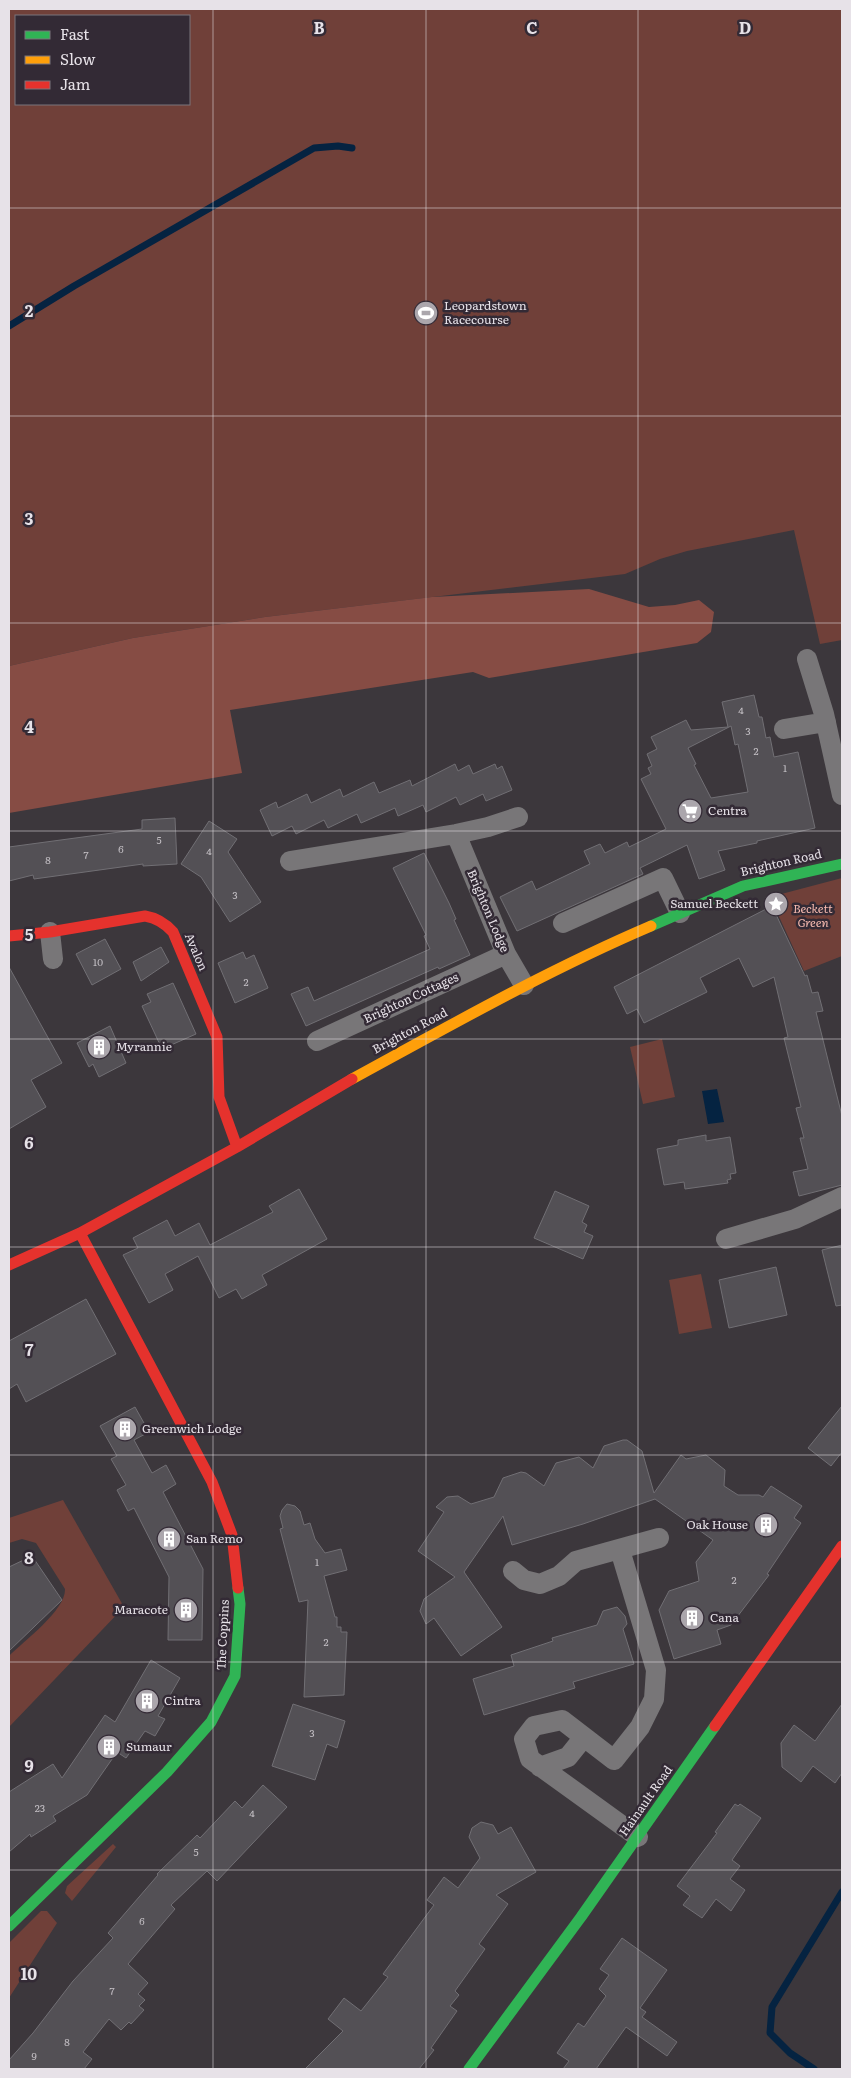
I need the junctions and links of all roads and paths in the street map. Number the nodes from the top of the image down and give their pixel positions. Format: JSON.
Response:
{"nodes":[{"id":1,"x":807,"y":659,"type":"dead end"},
{"id":2,"x":826,"y":722,"type":"junction"},
{"id":3,"x":784,"y":729,"type":"dead end"},
{"id":4,"x":842,"y":795,"type":"edge"},
{"id":5,"x":518,"y":817,"type":"dead end"},
{"id":6,"x":456,"y":834,"type":"junction"},
{"id":7,"x":290,"y":862,"type":"dead end"},
{"id":8,"x":842,"y":864,"type":"edge"},
{"id":9,"x":680,"y":912,"type":"junction"},
{"id":10,"x":563,"y":923,"type":"dead end"},
{"id":11,"x":50,"y":932,"type":"junction"},
{"id":12,"x":9,"y":936,"type":"edge"},
{"id":13,"x":506,"y":954,"type":"junction"},
{"id":14,"x":53,"y":959,"type":"dead end"},
{"id":15,"x":524,"y":986,"type":"junction"},
{"id":16,"x":317,"y":1041,"type":"dead end"},
{"id":17,"x":238,"y":1147,"type":"junction"},
{"id":18,"x":842,"y":1197,"type":"edge"},
{"id":19,"x":80,"y":1233,"type":"junction"},
{"id":20,"x":726,"y":1239,"type":"dead end"},
{"id":21,"x":9,"y":1265,"type":"edge"},
{"id":22,"x":659,"y":1538,"type":"dead end"},
{"id":23,"x":842,"y":1546,"type":"edge"},
{"id":24,"x":620,"y":1550,"type":"junction"},
{"id":25,"x":512,"y":1571,"type":"dead end"},
{"id":26,"x":584,"y":1737,"type":"junction"},
{"id":27,"x":540,"y":1767,"type":"junction"},
{"id":28,"x":638,"y":1837,"type":"junction"},
{"id":29,"x":9,"y":1926,"type":"edge"},
{"id":30,"x":469,"y":2069,"type":"edge"}],
"edges":[{"from":1,"to":2,"type":"street"},
{"from":2,"to":3,"type":"street"},
{"from":2,"to":4,"type":"street"},
{"from":5,"to":6,"type":"street"},
{"from":6,"to":7,"type":"street"},
{"from":6,"to":13,"type":"street","name":"Brighton Lodge"},
{"from":8,"to":9,"type":"street","name":"Brighton Road"},
{"from":9,"to":10,"type":"street"},
{"from":9,"to":15,"type":"street","name":"Brighton Road"},
{"from":11,"to":12,"type":"street","name":"Avalon"},
{"from":11,"to":14,"type":"street"},
{"from":11,"to":17,"type":"street","name":"Avalon"},
{"from":13,"to":15,"type":"street","name":"Brighton Lodge"},
{"from":13,"to":16,"type":"street","name":"Brighton Cottages"},
{"from":15,"to":17,"type":"street","name":"Brighton Road"},
{"from":17,"to":19,"type":"street","name":"Brighton Road"},
{"from":18,"to":20,"type":"street"},
{"from":19,"to":21,"type":"street","name":"Brighton Road"},
{"from":19,"to":29,"type":"street","name":"The Coppins"},
{"from":22,"to":24,"type":"street"},
{"from":23,"to":28,"type":"street","name":"Hainault Road"},
{"from":24,"to":25,"type":"street"},
{"from":24,"to":26,"type":"street"},
{"from":26,"to":27,"type":"street"},
{"from":26,"to":27,"type":"street"},
{"from":27,"to":28,"type":"street"},
{"from":28,"to":30,"type":"street","name":"Hainault Road"}]}
